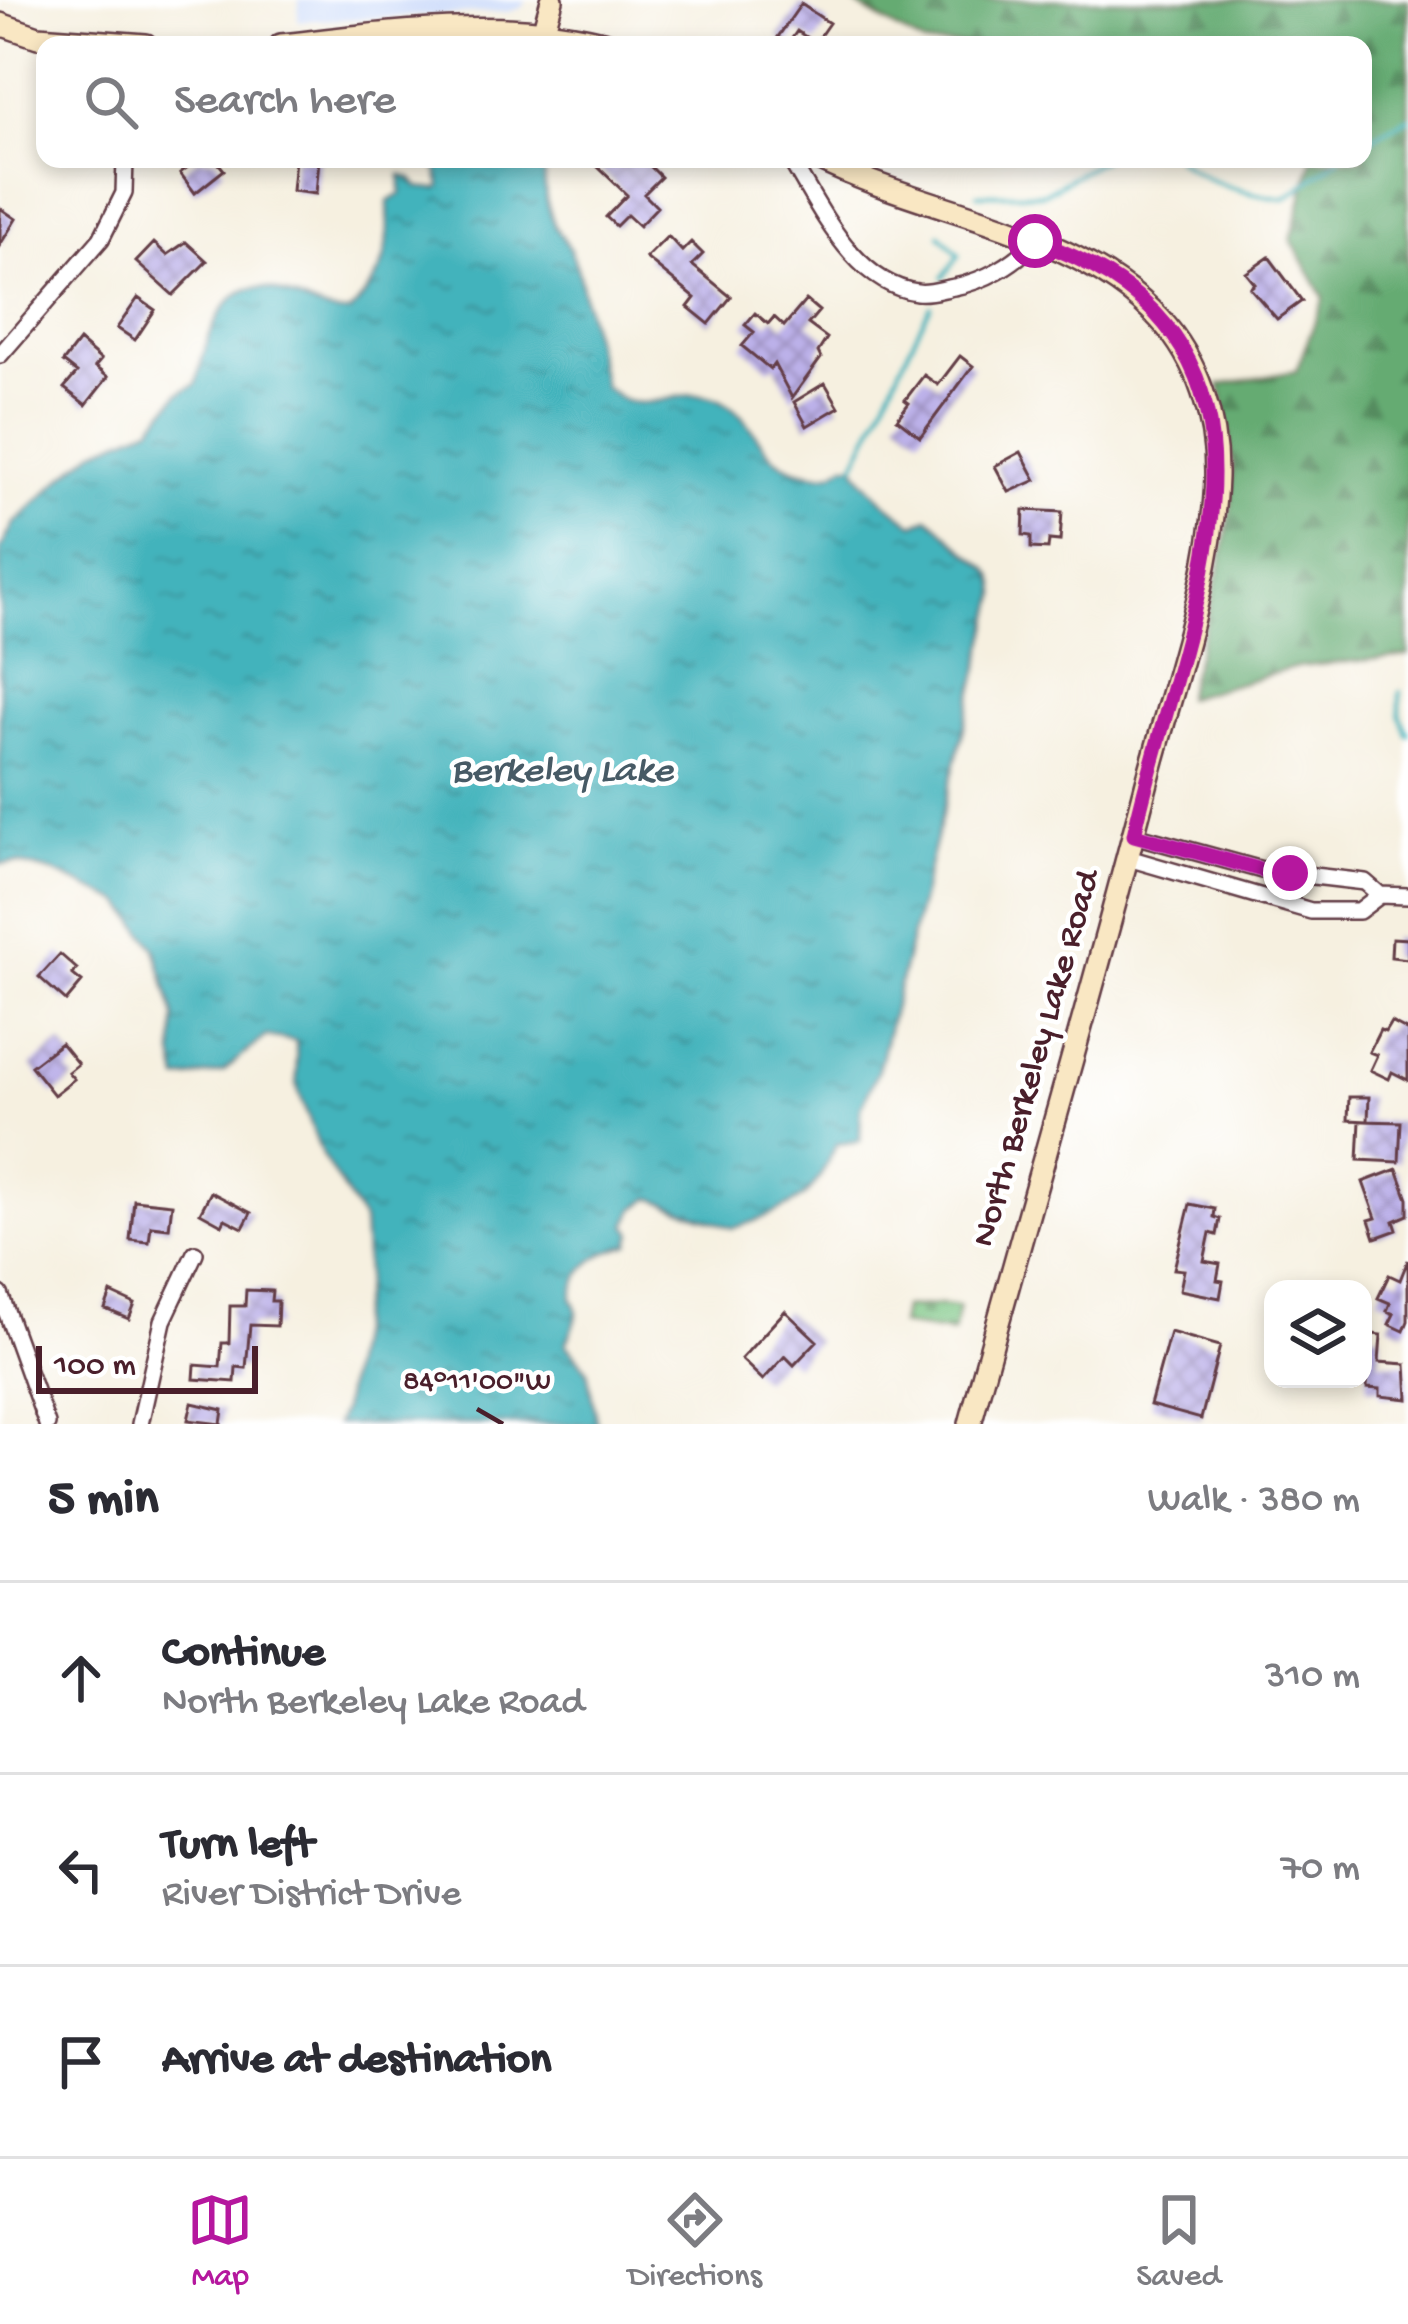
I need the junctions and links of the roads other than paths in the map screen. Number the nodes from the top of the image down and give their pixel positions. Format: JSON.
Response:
{"nodes":[{"id":1,"x":553,"y":0,"type":"edge"},
{"id":2,"x":0,"y":24,"type":"edge"},
{"id":3,"x":544,"y":29,"type":"junction"},
{"id":4,"x":36,"y":36,"type":"edge"},
{"id":5,"x":357,"y":36,"type":"edge"},
{"id":6,"x":575,"y":36,"type":"edge"},
{"id":7,"x":125,"y":168,"type":"edge"},
{"id":8,"x":796,"y":168,"type":"edge"},
{"id":9,"x":838,"y":168,"type":"edge"},
{"id":10,"x":1035,"y":241,"type":"junction"},
{"id":11,"x":0,"y":355,"type":"edge"},
{"id":12,"x":1134,"y":835,"type":"junction"},
{"id":13,"x":1128,"y":858,"type":"junction"},
{"id":14,"x":1266,"y":871,"type":"junction"},
{"id":15,"x":1379,"y":895,"type":"junction"},
{"id":16,"x":1260,"y":896,"type":"junction"},
{"id":17,"x":1408,"y":896,"type":"edge"},
{"id":18,"x":195,"y":1253,"type":"dead end"},
{"id":19,"x":0,"y":1294,"type":"edge"},
{"id":20,"x":47,"y":1424,"type":"edge"},
{"id":21,"x":140,"y":1424,"type":"edge"},
{"id":22,"x":970,"y":1424,"type":"edge"}],
"edges":[{"from":1,"to":3,"type":"street"},
{"from":2,"to":4,"type":"street"},
{"from":3,"to":5,"type":"street"},
{"from":3,"to":6,"type":"street"},
{"from":7,"to":11,"type":"street"},
{"from":8,"to":10,"type":"street"},
{"from":9,"to":10,"type":"street","name":"North Berkeley Lake Road"},
{"from":10,"to":12,"type":"street","name":"North Berkeley Lake Road"},
{"from":12,"to":13,"type":"street","name":"North Berkeley Lake Road"},
{"from":12,"to":14,"type":"street"},
{"from":13,"to":16,"type":"street"},
{"from":13,"to":22,"type":"street","name":"North Berkeley Lake Road"},
{"from":14,"to":15,"type":"street"},
{"from":14,"to":16,"type":"street"},
{"from":15,"to":16,"type":"street"},
{"from":15,"to":17,"type":"street"},
{"from":18,"to":21,"type":"street"},
{"from":19,"to":20,"type":"street"}]}
